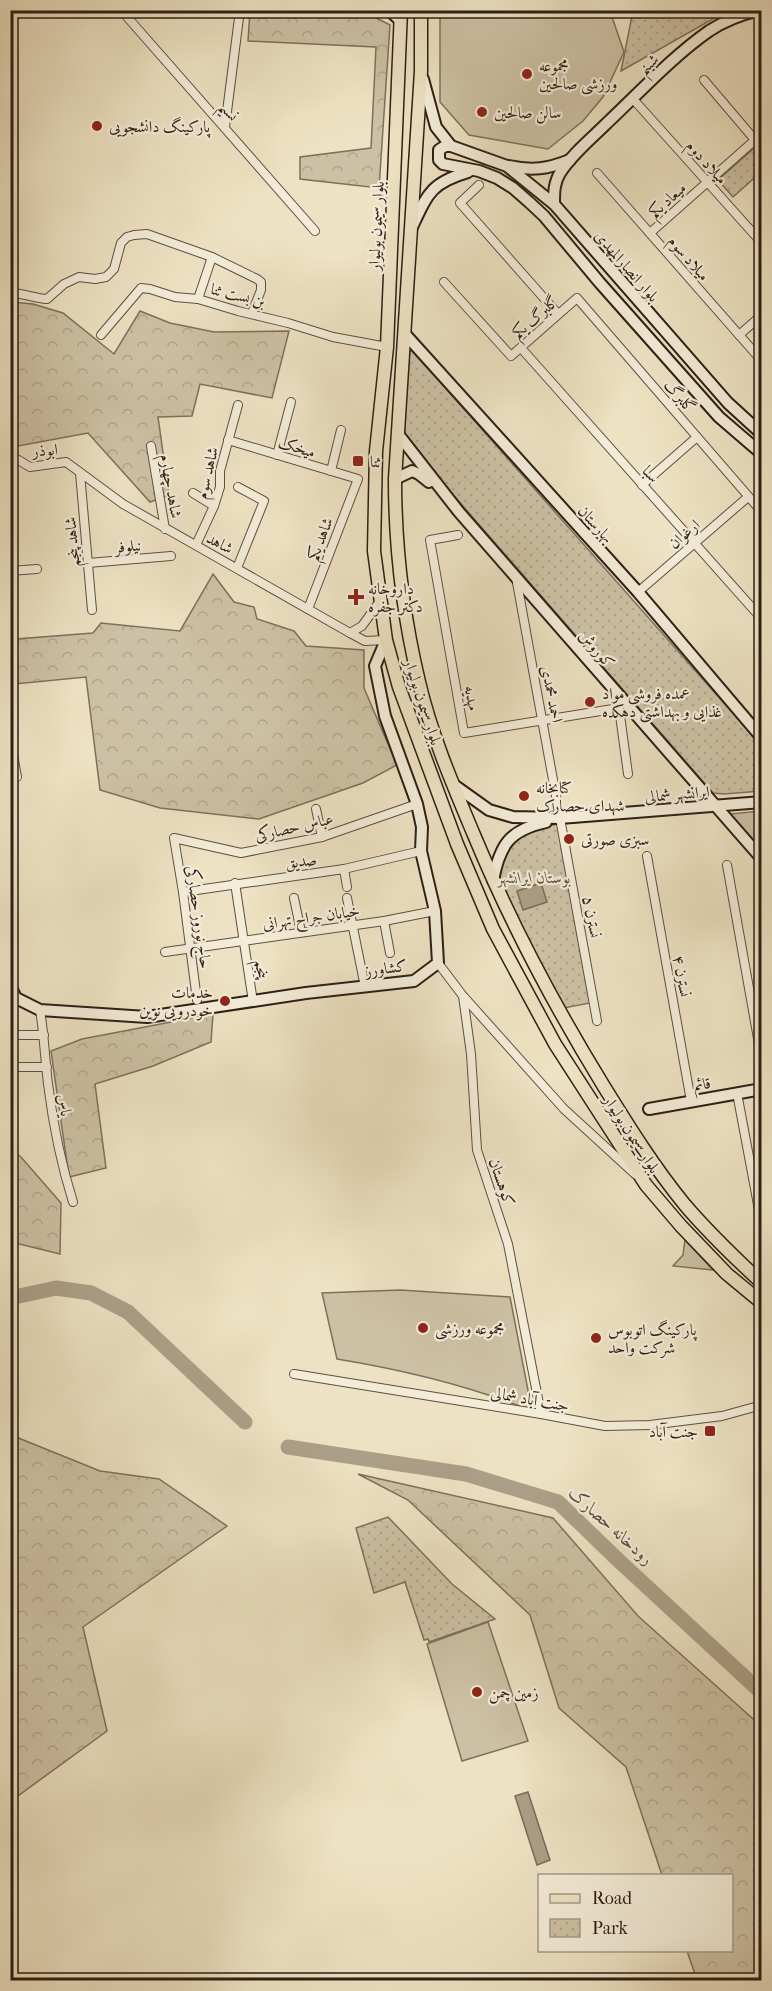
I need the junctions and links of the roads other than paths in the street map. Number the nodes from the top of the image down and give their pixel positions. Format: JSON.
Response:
{"nodes":[{"id":1,"x":121,"y":10,"type":"edge"},
{"id":2,"x":240,"y":10,"type":"edge"},
{"id":3,"x":389,"y":10,"type":"edge"},
{"id":4,"x":422,"y":12,"type":"edge"},
{"id":5,"x":759,"y":14,"type":"edge"},
{"id":6,"x":401,"y":16,"type":"edge"},
{"id":7,"x":421,"y":71,"type":"junction"},
{"id":8,"x":704,"y":80,"type":"dead end"},
{"id":9,"x":633,"y":99,"type":"junction"},
{"id":10,"x":225,"y":127,"type":"junction"},
{"id":11,"x":451,"y":146,"type":"junction"},
{"id":12,"x":570,"y":160,"type":"junction"},
{"id":13,"x":507,"y":166,"type":"junction"},
{"id":14,"x":472,"y":170,"type":"junction"},
{"id":15,"x":597,"y":173,"type":"dead end"},
{"id":16,"x":708,"y":182,"type":"junction"},
{"id":17,"x":479,"y":185,"type":"dead end"},
{"id":18,"x":554,"y":204,"type":"junction"},
{"id":19,"x":412,"y":227,"type":"junction"},
{"id":20,"x":315,"y":231,"type":"dead end"},
{"id":21,"x":650,"y":233,"type":"junction"},
{"id":22,"x":762,"y":243,"type":"edge"},
{"id":23,"x":212,"y":257,"type":"junction"},
{"id":24,"x":444,"y":282,"type":"dead end"},
{"id":25,"x":10,"y":292,"type":"edge"},
{"id":26,"x":577,"y":298,"type":"joint"},
{"id":27,"x":198,"y":299,"type":"junction"},
{"id":28,"x":252,"y":313,"type":"junction"},
{"id":29,"x":558,"y":314,"type":"junction"},
{"id":30,"x":762,"y":315,"type":"edge"},
{"id":31,"x":405,"y":334,"type":"junction"},
{"id":32,"x":101,"y":335,"type":"dead end"},
{"id":33,"x":739,"y":335,"type":"junction"},
{"id":34,"x":387,"y":347,"type":"junction"},
{"id":35,"x":520,"y":348,"type":"junction"},
{"id":36,"x":762,"y":361,"type":"edge"},
{"id":37,"x":291,"y":402,"type":"dead end"},
{"id":38,"x":238,"y":405,"type":"dead end"},
{"id":39,"x":341,"y":430,"type":"dead end"},
{"id":40,"x":398,"y":434,"type":"junction"},
{"id":41,"x":762,"y":434,"type":"edge"},
{"id":42,"x":697,"y":437,"type":"junction"},
{"id":43,"x":228,"y":440,"type":"junction"},
{"id":44,"x":151,"y":446,"type":"dead end"},
{"id":45,"x":762,"y":454,"type":"edge"},
{"id":46,"x":10,"y":455,"type":"edge"},
{"id":47,"x":278,"y":455,"type":"junction"},
{"id":48,"x":331,"y":471,"type":"junction"},
{"id":49,"x":80,"y":472,"type":"junction"},
{"id":50,"x":358,"y":479,"type":"joint"},
{"id":51,"x":395,"y":479,"type":"junction"},
{"id":52,"x":642,"y":484,"type":"junction"},
{"id":53,"x":237,"y":487,"type":"dead end"},
{"id":54,"x":193,"y":493,"type":"dead end"},
{"id":55,"x":748,"y":497,"type":"junction"},
{"id":56,"x":214,"y":506,"type":"junction"},
{"id":57,"x":459,"y":512,"type":"junction"},
{"id":58,"x":762,"y":512,"type":"edge"},
{"id":59,"x":165,"y":529,"type":"junction"},
{"id":60,"x":458,"y":535,"type":"dead end"},
{"id":61,"x":694,"y":543,"type":"junction"},
{"id":62,"x":196,"y":545,"type":"junction"},
{"id":63,"x":171,"y":556,"type":"dead end"},
{"id":64,"x":88,"y":563,"type":"junction"},
{"id":65,"x":37,"y":568,"type":"dead end"},
{"id":66,"x":237,"y":568,"type":"junction"},
{"id":67,"x":10,"y":571,"type":"edge"},
{"id":68,"x":516,"y":576,"type":"junction"},
{"id":69,"x":638,"y":592,"type":"junction"},
{"id":70,"x":381,"y":600,"type":"junction"},
{"id":71,"x":308,"y":609,"type":"junction"},
{"id":72,"x":92,"y":610,"type":"dead end"},
{"id":73,"x":761,"y":619,"type":"edge"},
{"id":74,"x":350,"y":633,"type":"junction"},
{"id":75,"x":386,"y":640,"type":"junction"},
{"id":76,"x":543,"y":720,"type":"junction"},
{"id":77,"x":10,"y":738,"type":"edge"},
{"id":78,"x":762,"y":738,"type":"edge"},
{"id":79,"x":628,"y":774,"type":"dead end"},
{"id":80,"x":17,"y":777,"type":"dead end"},
{"id":81,"x":453,"y":785,"type":"junction"},
{"id":82,"x":762,"y":802,"type":"edge"},
{"id":83,"x":417,"y":804,"type":"junction"},
{"id":84,"x":715,"y":806,"type":"junction"},
{"id":85,"x":316,"y":809,"type":"dead end"},
{"id":86,"x":560,"y":818,"type":"junction"},
{"id":87,"x":322,"y":837,"type":"junction"},
{"id":88,"x":174,"y":838,"type":"joint"},
{"id":89,"x":421,"y":851,"type":"junction"},
{"id":90,"x":647,"y":856,"type":"dead end"},
{"id":91,"x":762,"y":859,"type":"edge"},
{"id":92,"x":727,"y":866,"type":"dead end"},
{"id":93,"x":344,"y":869,"type":"junction"},
{"id":94,"x":493,"y":880,"type":"junction"},
{"id":95,"x":235,"y":883,"type":"junction"},
{"id":96,"x":347,"y":887,"type":"dead end"},
{"id":97,"x":183,"y":892,"type":"junction"},
{"id":98,"x":294,"y":898,"type":"dead end"},
{"id":99,"x":347,"y":898,"type":"dead end"},
{"id":100,"x":435,"y":911,"type":"junction"},
{"id":101,"x":384,"y":921,"type":"junction"},
{"id":102,"x":353,"y":925,"type":"junction"},
{"id":103,"x":301,"y":932,"type":"junction"},
{"id":104,"x":243,"y":940,"type":"junction"},
{"id":105,"x":190,"y":948,"type":"junction"},
{"id":106,"x":165,"y":952,"type":"dead end"},
{"id":107,"x":390,"y":953,"type":"dead end"},
{"id":108,"x":438,"y":963,"type":"junction"},
{"id":109,"x":10,"y":986,"type":"edge"},
{"id":110,"x":364,"y":987,"type":"junction"},
{"id":111,"x":463,"y":996,"type":"junction"},
{"id":112,"x":14,"y":999,"type":"edge"},
{"id":113,"x":197,"y":1000,"type":"dead end"},
{"id":114,"x":253,"y":1002,"type":"junction"},
{"id":115,"x":40,"y":1010,"type":"junction"},
{"id":116,"x":597,"y":1021,"type":"dead end"},
{"id":117,"x":17,"y":1035,"type":"dead end"},
{"id":118,"x":44,"y":1035,"type":"junction"},
{"id":119,"x":762,"y":1061,"type":"edge"},
{"id":120,"x":12,"y":1067,"type":"dead end"},
{"id":121,"x":47,"y":1067,"type":"junction"},
{"id":122,"x":762,"y":1089,"type":"edge"},
{"id":123,"x":737,"y":1093,"type":"junction"},
{"id":124,"x":691,"y":1101,"type":"junction"},
{"id":125,"x":649,"y":1109,"type":"dead end"},
{"id":126,"x":646,"y":1185,"type":"junction"},
{"id":127,"x":73,"y":1202,"type":"dead end"},
{"id":128,"x":762,"y":1226,"type":"edge"},
{"id":129,"x":762,"y":1283,"type":"edge"},
{"id":130,"x":762,"y":1304,"type":"edge"},
{"id":131,"x":294,"y":1374,"type":"dead end"},
{"id":132,"x":762,"y":1405,"type":"edge"},
{"id":133,"x":541,"y":1414,"type":"junction"}],
"edges":[{"from":1,"to":10,"type":"street","name":"نسیم"},
{"from":2,"to":10,"type":"street"},
{"from":3,"to":6,"type":"street"},
{"from":4,"to":7,"type":"main road","name":"بلوار سیمون بولیوار"},
{"from":5,"to":9,"type":"street","name":"شبنم"},
{"from":6,"to":34,"type":"main road","name":"بلوار سیمون بولیوار"},
{"from":7,"to":11,"type":"street"},
{"from":7,"to":19,"type":"main road","name":"بلوار سیمون بولیوار"},
{"from":8,"to":16,"type":"street","name":"میعاد یکم"},
{"from":9,"to":12,"type":"street","name":"شبنم"},
{"from":9,"to":16,"type":"street","name":"میلاد دوم"},
{"from":10,"to":20,"type":"street","name":"نسیم"},
{"from":11,"to":13,"type":"street","name":"بلوار انصارالمهدی"},
{"from":11,"to":14,"type":"street","name":"بلوار انصارالمهدی"},
{"from":12,"to":13,"type":"street"},
{"from":12,"to":18,"type":"street"},
{"from":13,"to":18,"type":"street","name":"بلوار انصارالمهدی"},
{"from":14,"to":19,"type":"street"},
{"from":14,"to":45,"type":"street","name":"بلوار انصارالمهدی"},
{"from":15,"to":21,"type":"street","name":"میلاد سوم"},
{"from":16,"to":21,"type":"street","name":"میعاد یکم"},
{"from":16,"to":22,"type":"street","name":"میلاد دوم"},
{"from":17,"to":29,"type":"street"},
{"from":18,"to":41,"type":"street","name":"بلوار انصارالمهدی"},
{"from":19,"to":31,"type":"main road","name":"بلوار سیمون بولیوار"},
{"from":21,"to":33,"type":"street","name":"میلاد سوم"},
{"from":23,"to":25,"type":"street"},
{"from":23,"to":27,"type":"street"},
{"from":23,"to":28,"type":"street"},
{"from":24,"to":35,"type":"street","name":"گلبرگ یکم"},
{"from":26,"to":29,"type":"street","name":"گلبرگ یکم"},
{"from":26,"to":42,"type":"street","name":"گلبرگ"},
{"from":27,"to":28,"type":"street","name":"بن بست ثنا"},
{"from":27,"to":32,"type":"street","name":"بن بست ثنا"},
{"from":28,"to":34,"type":"street","name":"بن بست ثنا"},
{"from":29,"to":35,"type":"street","name":"گلبرگ یکم"},
{"from":30,"to":33,"type":"street"},
{"from":31,"to":40,"type":"main road","name":"بلوار سیمون بولیوار"},
{"from":31,"to":69,"type":"street","name":"بهارستان"},
{"from":33,"to":36,"type":"street","name":"میلاد سوم"},
{"from":34,"to":70,"type":"main road","name":"بلوار سیمون بولیوار"},
{"from":35,"to":52,"type":"street","name":"سبا"},
{"from":37,"to":47,"type":"street"},
{"from":38,"to":43,"type":"street","name":"شاهد سوم"},
{"from":39,"to":48,"type":"street"},
{"from":40,"to":51,"type":"main road","name":"بلوار سیمون بولیوار"},
{"from":40,"to":57,"type":"street"},
{"from":42,"to":52,"type":"street"},
{"from":42,"to":55,"type":"street","name":"گلبرگ"},
{"from":43,"to":47,"type":"street","name":"میخک"},
{"from":43,"to":56,"type":"street","name":"شاهد سوم"},
{"from":44,"to":59,"type":"street","name":"شاهد چهارم"},
{"from":46,"to":49,"type":"street","name":"ابوذر"},
{"from":47,"to":48,"type":"street","name":"میخک"},
{"from":48,"to":50,"type":"street","name":"میخک"},
{"from":49,"to":59,"type":"street","name":"شاهد"},
{"from":49,"to":64,"type":"street","name":"شاهد پنجم"},
{"from":50,"to":71,"type":"street","name":"شاهد یکم"},
{"from":51,"to":57,"type":"street"},
{"from":51,"to":81,"type":"main road","name":"بلوار سیمون بولیوار"},
{"from":52,"to":61,"type":"street","name":"سبا"},
{"from":53,"to":66,"type":"street"},
{"from":54,"to":56,"type":"street"},
{"from":55,"to":58,"type":"street","name":"گلبرگ"},
{"from":55,"to":61,"type":"street","name":"ارغوان"},
{"from":56,"to":62,"type":"street","name":"شاهد سوم"},
{"from":57,"to":68,"type":"street","name":"کوروش"},
{"from":59,"to":62,"type":"street","name":"شاهد"},
{"from":60,"to":76,"type":"street","name":"مهدیه"},
{"from":61,"to":69,"type":"street","name":"ارغوان"},
{"from":61,"to":73,"type":"street","name":"سبا"},
{"from":62,"to":66,"type":"street","name":"شاهد"},
{"from":63,"to":64,"type":"street","name":"نیلوفر"},
{"from":64,"to":72,"type":"street","name":"شاهد پنجم"},
{"from":65,"to":67,"type":"street"},
{"from":66,"to":71,"type":"street","name":"شاهد"},
{"from":68,"to":76,"type":"street","name":"احمد محمدی"},
{"from":68,"to":84,"type":"street","name":"کوروش"},
{"from":69,"to":78,"type":"street","name":"بهارستان"},
{"from":70,"to":74,"type":"street"},
{"from":70,"to":75,"type":"main road","name":"بلوار سیمون بولیوار"},
{"from":71,"to":74,"type":"street","name":"شاهد"},
{"from":74,"to":75,"type":"street","name":"شاهد"},
{"from":75,"to":83,"type":"street"},
{"from":75,"to":126,"type":"main road","name":"بلوار سیمون بولیوار"},
{"from":76,"to":79,"type":"street","name":"مهدیه"},
{"from":76,"to":86,"type":"street","name":"احمد محمدی"},
{"from":77,"to":80,"type":"street"},
{"from":81,"to":86,"type":"street"},
{"from":81,"to":94,"type":"main road","name":"بلوار سیمون بولیوار"},
{"from":82,"to":84,"type":"street","name":"ایرانشهر شمالی"},
{"from":83,"to":87,"type":"street","name":"عباس حصارکی"},
{"from":83,"to":89,"type":"street"},
{"from":84,"to":86,"type":"street","name":"ایرانشهر شمالی"},
{"from":84,"to":91,"type":"street","name":"کوروش"},
{"from":85,"to":87,"type":"street"},
{"from":86,"to":94,"type":"street"},
{"from":86,"to":116,"type":"street","name":"نسترن ۵"},
{"from":87,"to":88,"type":"street","name":"عباس حصارکی"},
{"from":88,"to":97,"type":"street","name":"حاج نوروز حصارکی"},
{"from":89,"to":93,"type":"street","name":"صدیق"},
{"from":89,"to":100,"type":"street"},
{"from":90,"to":124,"type":"street","name":"نسترن ۴"},
{"from":92,"to":119,"type":"street"},
{"from":93,"to":95,"type":"street","name":"صدیق"},
{"from":93,"to":96,"type":"street"},
{"from":94,"to":129,"type":"main road","name":"بلوار سیمون بولیوار"},
{"from":95,"to":97,"type":"street","name":"صدیق"},
{"from":95,"to":104,"type":"street","name":"پنجم"},
{"from":97,"to":105,"type":"street","name":"حاج نوروز حصارکی"},
{"from":98,"to":103,"type":"street"},
{"from":99,"to":102,"type":"street"},
{"from":100,"to":101,"type":"street","name":"خیابان جراح تهرانی"},
{"from":100,"to":108,"type":"street"},
{"from":101,"to":102,"type":"street","name":"خیابان جراح تهرانی"},
{"from":101,"to":107,"type":"street"},
{"from":102,"to":103,"type":"street","name":"خیابان جراح تهرانی"},
{"from":102,"to":110,"type":"street"},
{"from":103,"to":104,"type":"street","name":"خیابان جراح تهرانی"},
{"from":104,"to":105,"type":"street","name":"خیابان جراح تهرانی"},
{"from":104,"to":114,"type":"street","name":"پنجم"},
{"from":105,"to":106,"type":"street","name":"خیابان جراح تهرانی"},
{"from":105,"to":113,"type":"street","name":"حاج نوروز حصارکی"},
{"from":108,"to":110,"type":"street","name":"کشاورز"},
{"from":108,"to":111,"type":"street","name":"کوهستان"},
{"from":109,"to":112,"type":"street","name":"کشاورز"},
{"from":110,"to":114,"type":"street","name":"کشاورز"},
{"from":111,"to":126,"type":"street"},
{"from":111,"to":133,"type":"street","name":"کوهستان"},
{"from":112,"to":115,"type":"street","name":"کشاورز"},
{"from":114,"to":115,"type":"street","name":"کشاورز"},
{"from":115,"to":118,"type":"street","name":"یاس"},
{"from":117,"to":118,"type":"street"},
{"from":118,"to":121,"type":"street","name":"یاس"},
{"from":120,"to":121,"type":"street"},
{"from":121,"to":127,"type":"street","name":"یاس"},
{"from":122,"to":123,"type":"street","name":"قائم"},
{"from":123,"to":124,"type":"street","name":"قائم"},
{"from":123,"to":128,"type":"street"},
{"from":124,"to":125,"type":"street","name":"قائم"},
{"from":126,"to":130,"type":"main road","name":"بلوار سیمون بولیوار"},
{"from":131,"to":133,"type":"street","name":"جنت آباد شمالی"},
{"from":132,"to":133,"type":"street","name":"جنت آباد شمالی"}]}
